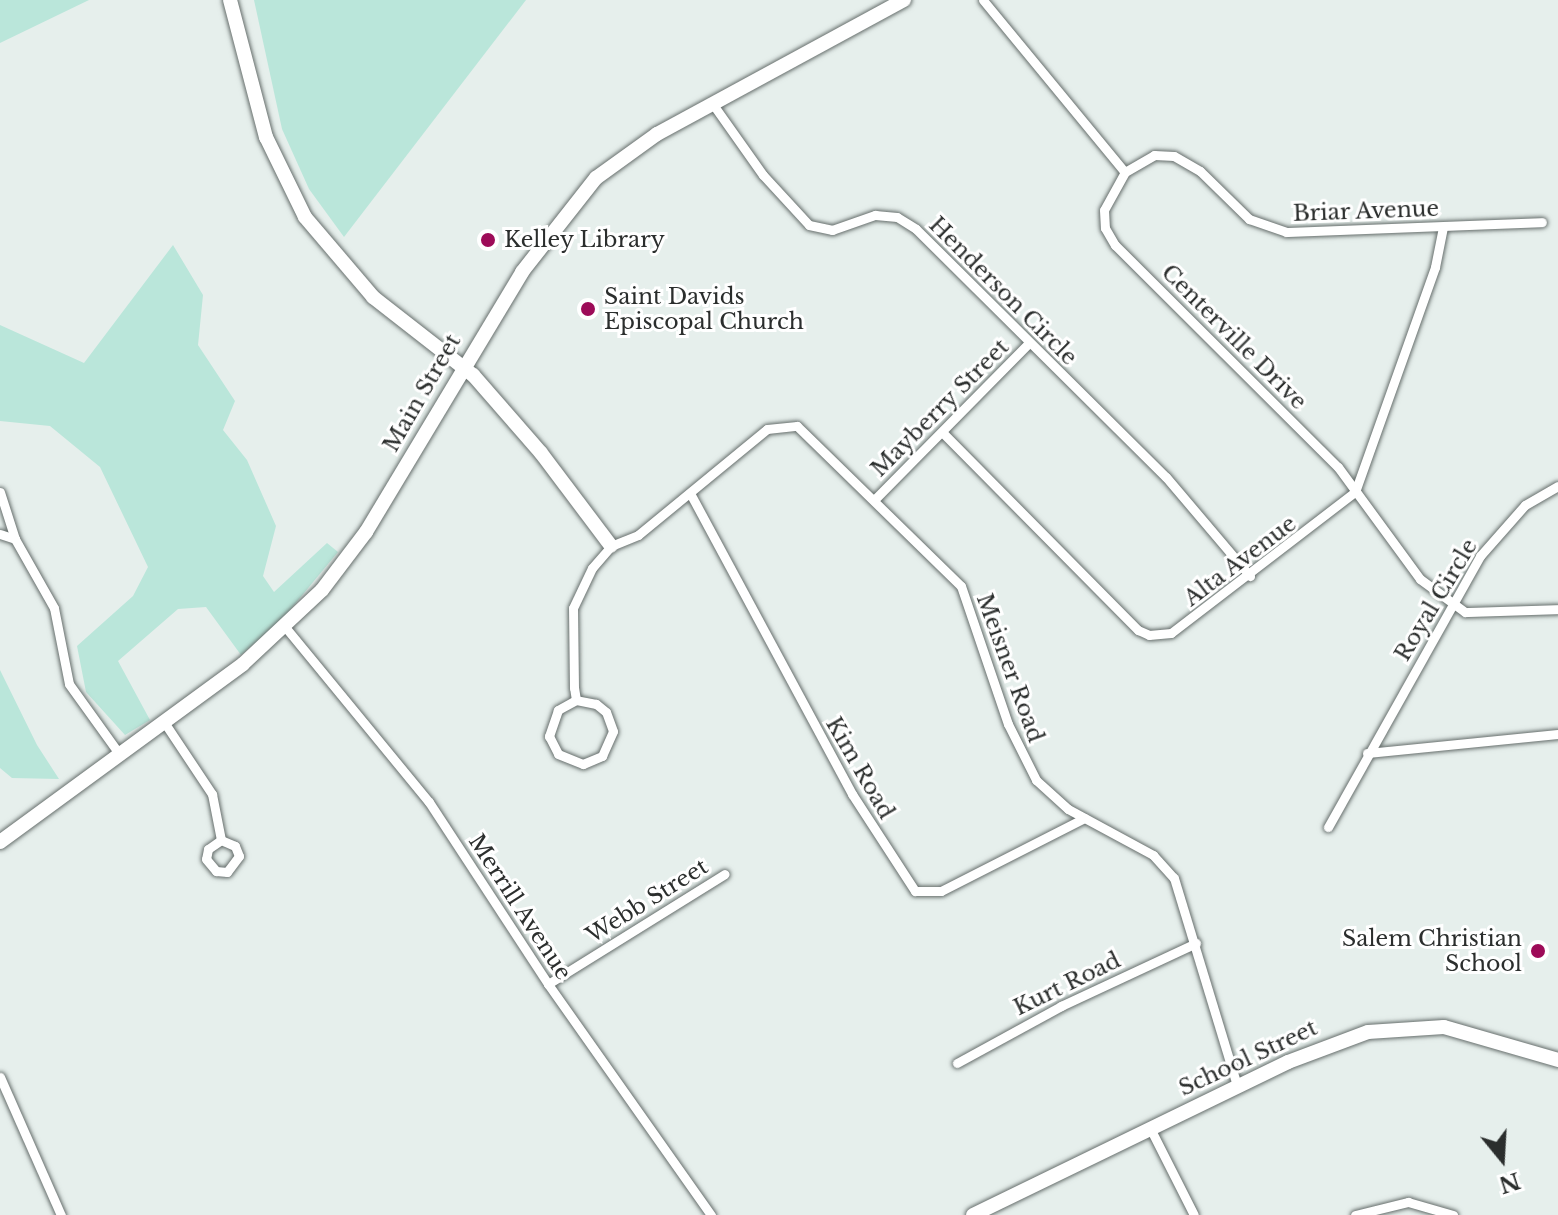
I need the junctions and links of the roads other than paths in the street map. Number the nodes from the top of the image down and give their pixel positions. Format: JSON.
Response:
{"nodes":[{"id":1,"x":230,"y":0,"type":"edge"},
{"id":2,"x":904,"y":0,"type":"edge"},
{"id":3,"x":983,"y":0,"type":"edge"},
{"id":4,"x":712,"y":103,"type":"junction"},
{"id":5,"x":1125,"y":172,"type":"junction"},
{"id":6,"x":1542,"y":222,"type":"dead end"},
{"id":7,"x":1443,"y":227,"type":"junction"},
{"id":8,"x":1029,"y":343,"type":"junction"},
{"id":9,"x":461,"y":366,"type":"junction"},
{"id":10,"x":942,"y":432,"type":"junction"},
{"id":11,"x":1558,"y":486,"type":"edge"},
{"id":12,"x":0,"y":492,"type":"edge"},
{"id":13,"x":1355,"y":492,"type":"junction"},
{"id":14,"x":690,"y":493,"type":"junction"},
{"id":15,"x":876,"y":498,"type":"junction"},
{"id":16,"x":0,"y":534,"type":"edge"},
{"id":17,"x":15,"y":539,"type":"junction"},
{"id":18,"x":611,"y":546,"type":"junction"},
{"id":19,"x":1250,"y":576,"type":"junction"},
{"id":20,"x":1452,"y":606,"type":"junction"},
{"id":21,"x":1558,"y":609,"type":"edge"},
{"id":22,"x":286,"y":628,"type":"junction"},
{"id":23,"x":576,"y":700,"type":"junction"},
{"id":24,"x":164,"y":722,"type":"junction"},
{"id":25,"x":1558,"y":734,"type":"edge"},
{"id":26,"x":1367,"y":753,"type":"junction"},
{"id":27,"x":120,"y":755,"type":"junction"},
{"id":28,"x":1084,"y":818,"type":"junction"},
{"id":29,"x":1328,"y":827,"type":"dead end"},
{"id":30,"x":221,"y":840,"type":"dead end"},
{"id":31,"x":0,"y":842,"type":"edge"},
{"id":32,"x":725,"y":874,"type":"dead end"},
{"id":33,"x":1196,"y":943,"type":"junction"},
{"id":34,"x":548,"y":984,"type":"junction"},
{"id":35,"x":1558,"y":1060,"type":"edge"},
{"id":36,"x":957,"y":1063,"type":"dead end"},
{"id":37,"x":0,"y":1077,"type":"edge"},
{"id":38,"x":1237,"y":1085,"type":"junction"},
{"id":39,"x":1150,"y":1128,"type":"junction"},
{"id":40,"x":61,"y":1215,"type":"edge"},
{"id":41,"x":711,"y":1215,"type":"edge"},
{"id":42,"x":973,"y":1215,"type":"edge"},
{"id":43,"x":1194,"y":1215,"type":"edge"},
{"id":44,"x":1355,"y":1215,"type":"edge"},
{"id":45,"x":1453,"y":1215,"type":"edge"}],
"edges":[{"from":1,"to":9,"type":"street"},
{"from":2,"to":4,"type":"street","name":"Main Street"},
{"from":3,"to":5,"type":"street"},
{"from":4,"to":8,"type":"street","name":"Henderson Circle"},
{"from":4,"to":9,"type":"street","name":"Main Street"},
{"from":5,"to":7,"type":"street","name":"Briar Avenue"},
{"from":5,"to":13,"type":"street","name":"Centerville Drive"},
{"from":6,"to":7,"type":"street","name":"Briar Avenue"},
{"from":7,"to":13,"type":"street"},
{"from":8,"to":10,"type":"street","name":"Mayberry Street"},
{"from":8,"to":19,"type":"street","name":"Henderson Circle"},
{"from":9,"to":18,"type":"street"},
{"from":9,"to":22,"type":"street","name":"Main Street"},
{"from":10,"to":15,"type":"street","name":"Mayberry Street"},
{"from":10,"to":19,"type":"street","name":"Alta Avenue"},
{"from":11,"to":20,"type":"street","name":"Royal Circle"},
{"from":12,"to":17,"type":"street"},
{"from":13,"to":19,"type":"street","name":"Alta Avenue"},
{"from":13,"to":20,"type":"street","name":"Centerville Drive"},
{"from":14,"to":15,"type":"street","name":"Meisner Road"},
{"from":14,"to":18,"type":"street","name":"Meisner Road"},
{"from":14,"to":28,"type":"street","name":"Kim Road"},
{"from":15,"to":28,"type":"street","name":"Meisner Road"},
{"from":16,"to":17,"type":"street"},
{"from":17,"to":27,"type":"street"},
{"from":18,"to":23,"type":"street"},
{"from":20,"to":21,"type":"street","name":"Centerville Drive"},
{"from":20,"to":26,"type":"street","name":"Royal Circle"},
{"from":22,"to":24,"type":"street","name":"Main Street"},
{"from":22,"to":34,"type":"street","name":"Merrill Avenue"},
{"from":23,"to":23,"type":"street"},
{"from":24,"to":27,"type":"street","name":"Main Street"},
{"from":24,"to":30,"type":"street"},
{"from":25,"to":26,"type":"street"},
{"from":26,"to":29,"type":"street","name":"Royal Circle"},
{"from":27,"to":31,"type":"street","name":"Main Street"},
{"from":28,"to":33,"type":"street","name":"Meisner Road"},
{"from":32,"to":34,"type":"street","name":"Webb Street"},
{"from":33,"to":36,"type":"street","name":"Kurt Road"},
{"from":33,"to":38,"type":"street","name":"Meisner Road"},
{"from":34,"to":41,"type":"street","name":"Merrill Avenue"},
{"from":35,"to":38,"type":"street","name":"School Street"},
{"from":37,"to":40,"type":"street"},
{"from":38,"to":39,"type":"street","name":"School Street"},
{"from":39,"to":42,"type":"street","name":"School Street"},
{"from":39,"to":43,"type":"street"},
{"from":44,"to":45,"type":"street"}]}
